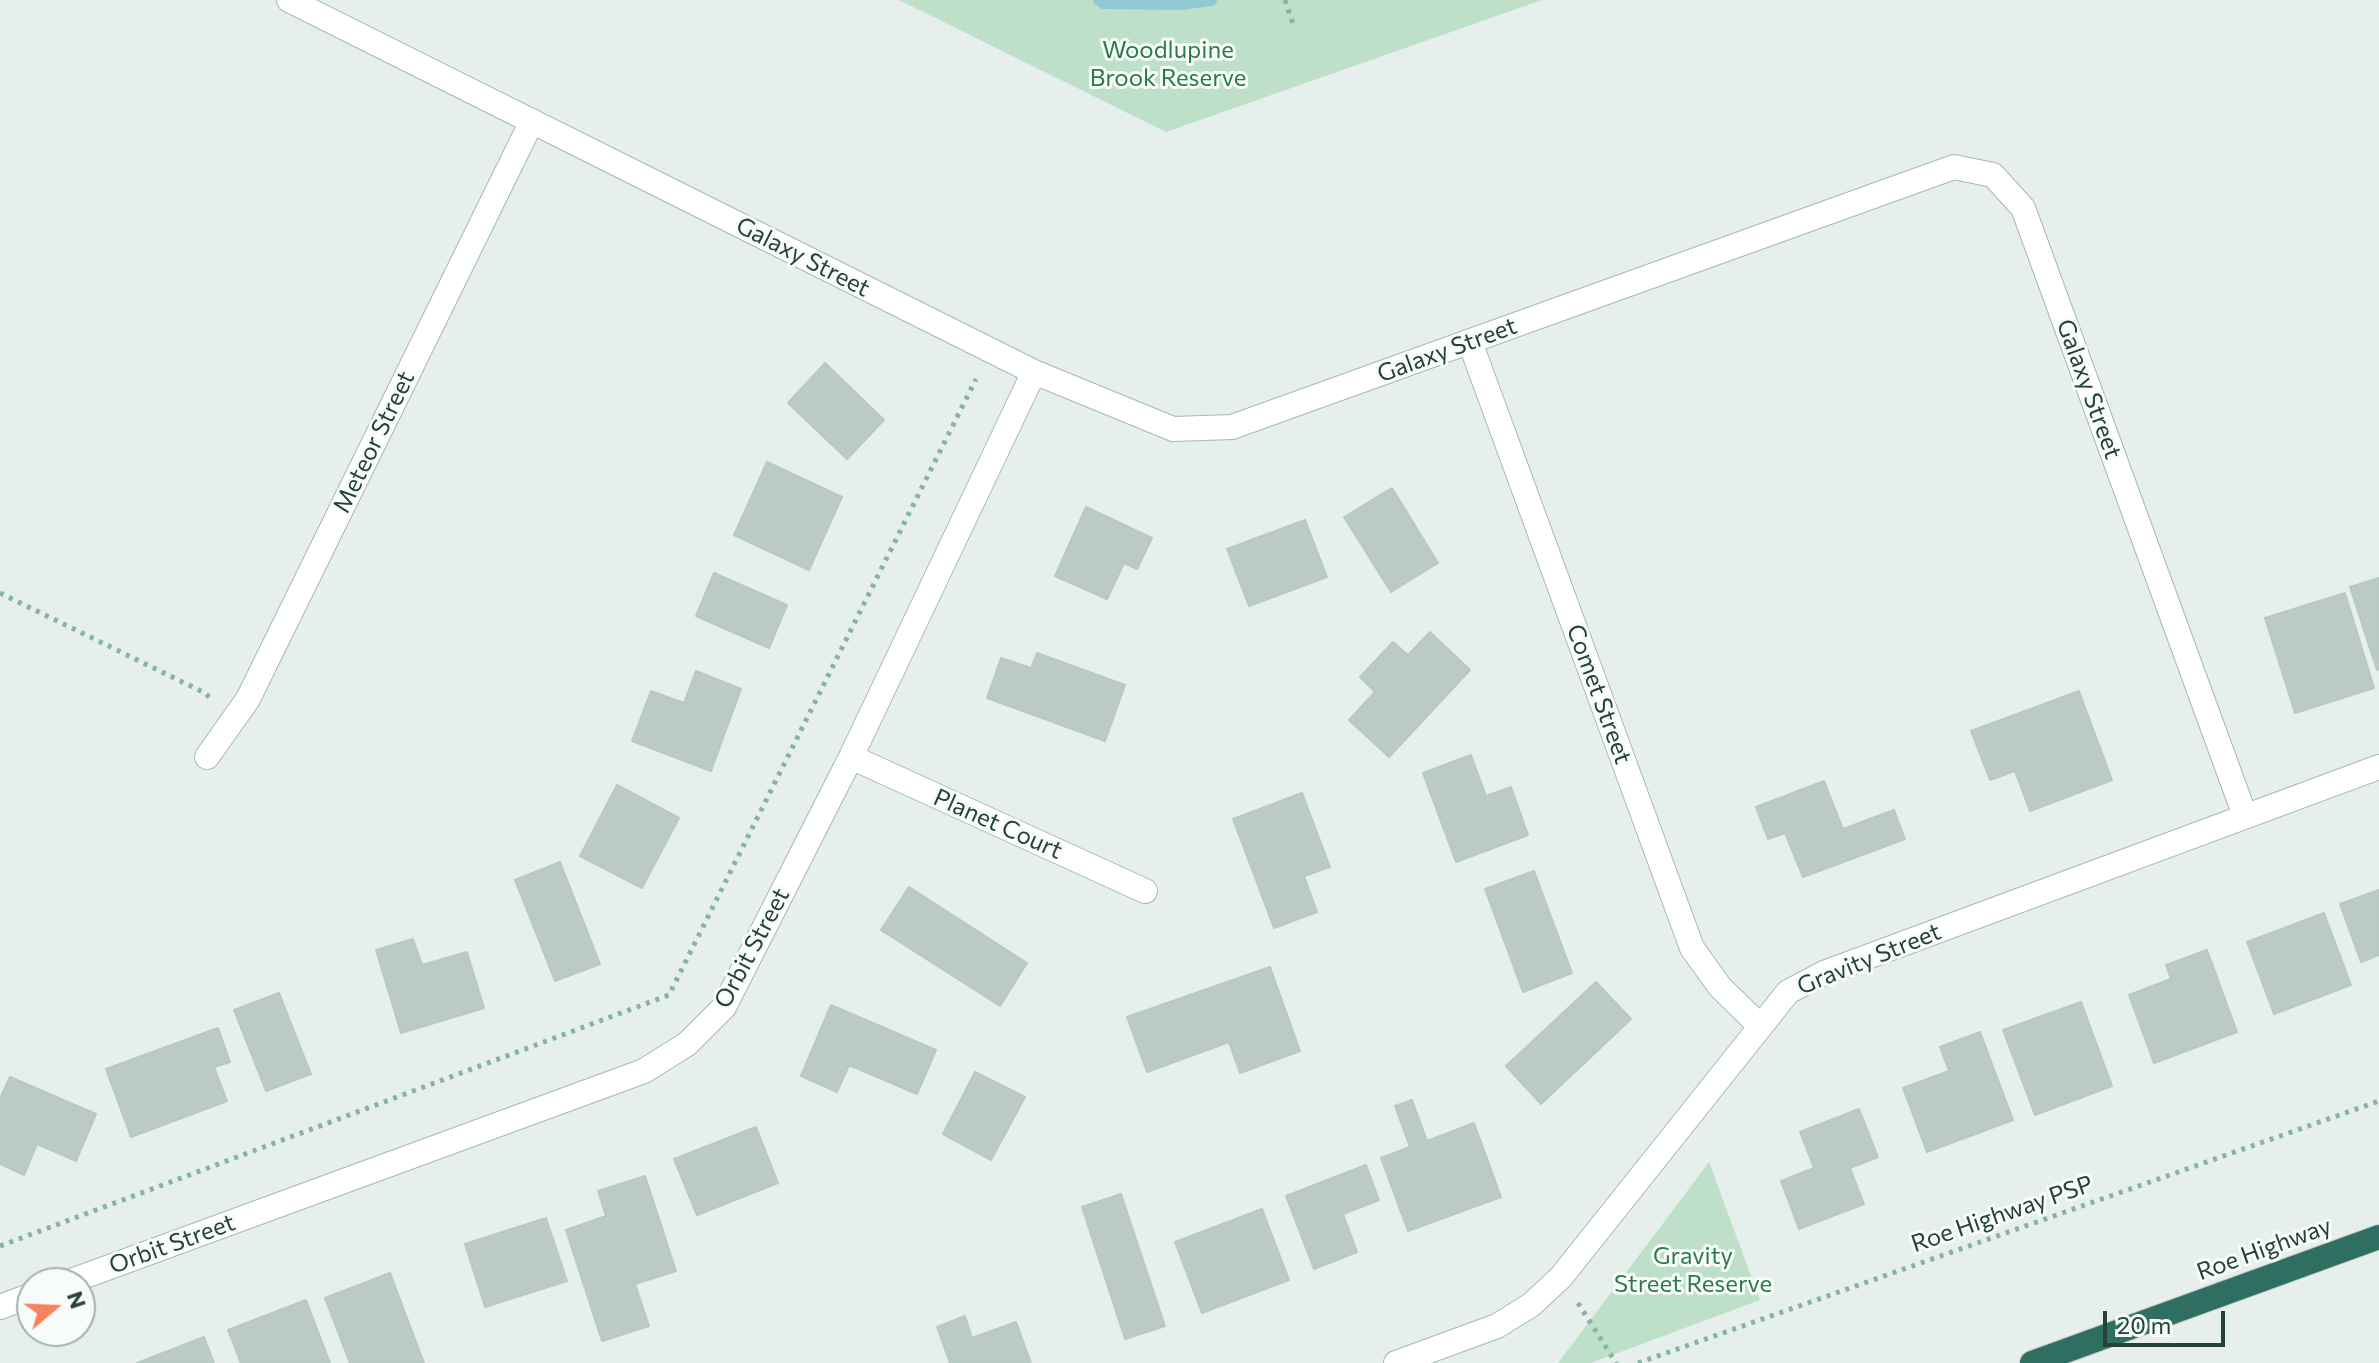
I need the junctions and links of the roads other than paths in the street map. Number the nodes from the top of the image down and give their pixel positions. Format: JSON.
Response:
{"nodes":[{"id":1,"x":289,"y":0,"type":"edge"},
{"id":2,"x":532,"y":121,"type":"junction"},
{"id":3,"x":1470,"y":342,"type":"junction"},
{"id":4,"x":1034,"y":372,"type":"junction"},
{"id":5,"x":207,"y":757,"type":"dead end"},
{"id":6,"x":851,"y":757,"type":"junction"},
{"id":7,"x":2379,"y":767,"type":"edge"},
{"id":8,"x":2245,"y":816,"type":"junction"},
{"id":9,"x":1145,"y":891,"type":"dead end"},
{"id":10,"x":1760,"y":1026,"type":"junction"},
{"id":11,"x":2379,"y":1237,"type":"edge"},
{"id":12,"x":96,"y":1272,"type":"edge"},
{"id":13,"x":1396,"y":1363,"type":"edge"},
{"id":14,"x":2032,"y":1363,"type":"edge"}],
"edges":[{"from":1,"to":2,"type":"street","name":"Galaxy Street"},
{"from":2,"to":4,"type":"street","name":"Galaxy Street"},
{"from":2,"to":5,"type":"street","name":"Meteor Street"},
{"from":3,"to":4,"type":"street","name":"Galaxy Street"},
{"from":3,"to":8,"type":"street","name":"Galaxy Street"},
{"from":3,"to":10,"type":"street","name":"Comet Street"},
{"from":4,"to":6,"type":"street","name":"Orbit Street"},
{"from":6,"to":9,"type":"street","name":"Planet Court"},
{"from":6,"to":12,"type":"street","name":"Orbit Street"},
{"from":7,"to":8,"type":"street","name":"Gravity Street"},
{"from":8,"to":10,"type":"street","name":"Gravity Street"},
{"from":10,"to":13,"type":"street","name":"Gravity Street"},
{"from":11,"to":14,"type":"highway","name":"Roe Highway"}]}
